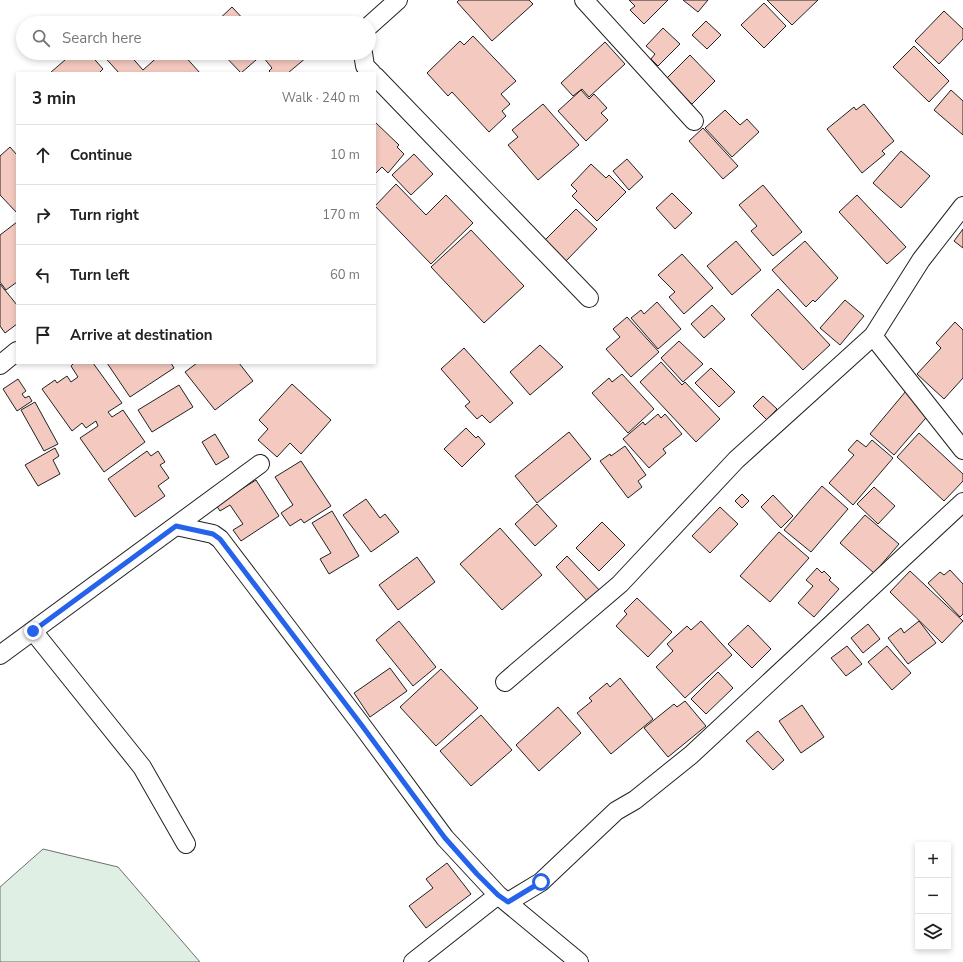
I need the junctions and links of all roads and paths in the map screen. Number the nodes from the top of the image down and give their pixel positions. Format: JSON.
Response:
{"nodes":[{"id":1,"x":398,"y":0,"type":"edge"},
{"id":2,"x":584,"y":0,"type":"edge"},
{"id":3,"x":376,"y":20,"type":"edge"},
{"id":4,"x":364,"y":60,"type":"edge"},
{"id":5,"x":371,"y":72,"type":"edge"},
{"id":6,"x":376,"y":77,"type":"edge"},
{"id":7,"x":694,"y":121,"type":"dead end"},
{"id":8,"x":963,"y":206,"type":"edge"},
{"id":9,"x":589,"y":298,"type":"dead end"},
{"id":10,"x":873,"y":336,"type":"junction"},
{"id":11,"x":16,"y":352,"type":"edge"},
{"id":12,"x":0,"y":365,"type":"edge"},
{"id":13,"x":963,"y":450,"type":"edge"},
{"id":14,"x":260,"y":464,"type":"dead end"},
{"id":15,"x":963,"y":502,"type":"edge"},
{"id":16,"x":176,"y":526,"type":"junction"},
{"id":17,"x":33,"y":631,"type":"junction"},
{"id":18,"x":0,"y":655,"type":"edge"},
{"id":19,"x":505,"y":682,"type":"dead end"},
{"id":20,"x":186,"y":844,"type":"dead end"},
{"id":21,"x":503,"y":898,"type":"junction"},
{"id":22,"x":413,"y":962,"type":"edge"},
{"id":23,"x":579,"y":962,"type":"edge"}],
"edges":[{"from":1,"to":3,"type":"street"},
{"from":2,"to":7,"type":"street"},
{"from":4,"to":5,"type":"street"},
{"from":6,"to":9,"type":"street"},
{"from":8,"to":10,"type":"street"},
{"from":10,"to":13,"type":"street"},
{"from":10,"to":19,"type":"street"},
{"from":11,"to":12,"type":"street"},
{"from":14,"to":16,"type":"street"},
{"from":15,"to":21,"type":"street"},
{"from":16,"to":17,"type":"street"},
{"from":16,"to":21,"type":"street"},
{"from":17,"to":18,"type":"street"},
{"from":17,"to":20,"type":"street"},
{"from":21,"to":22,"type":"street"},
{"from":21,"to":23,"type":"street"}]}
